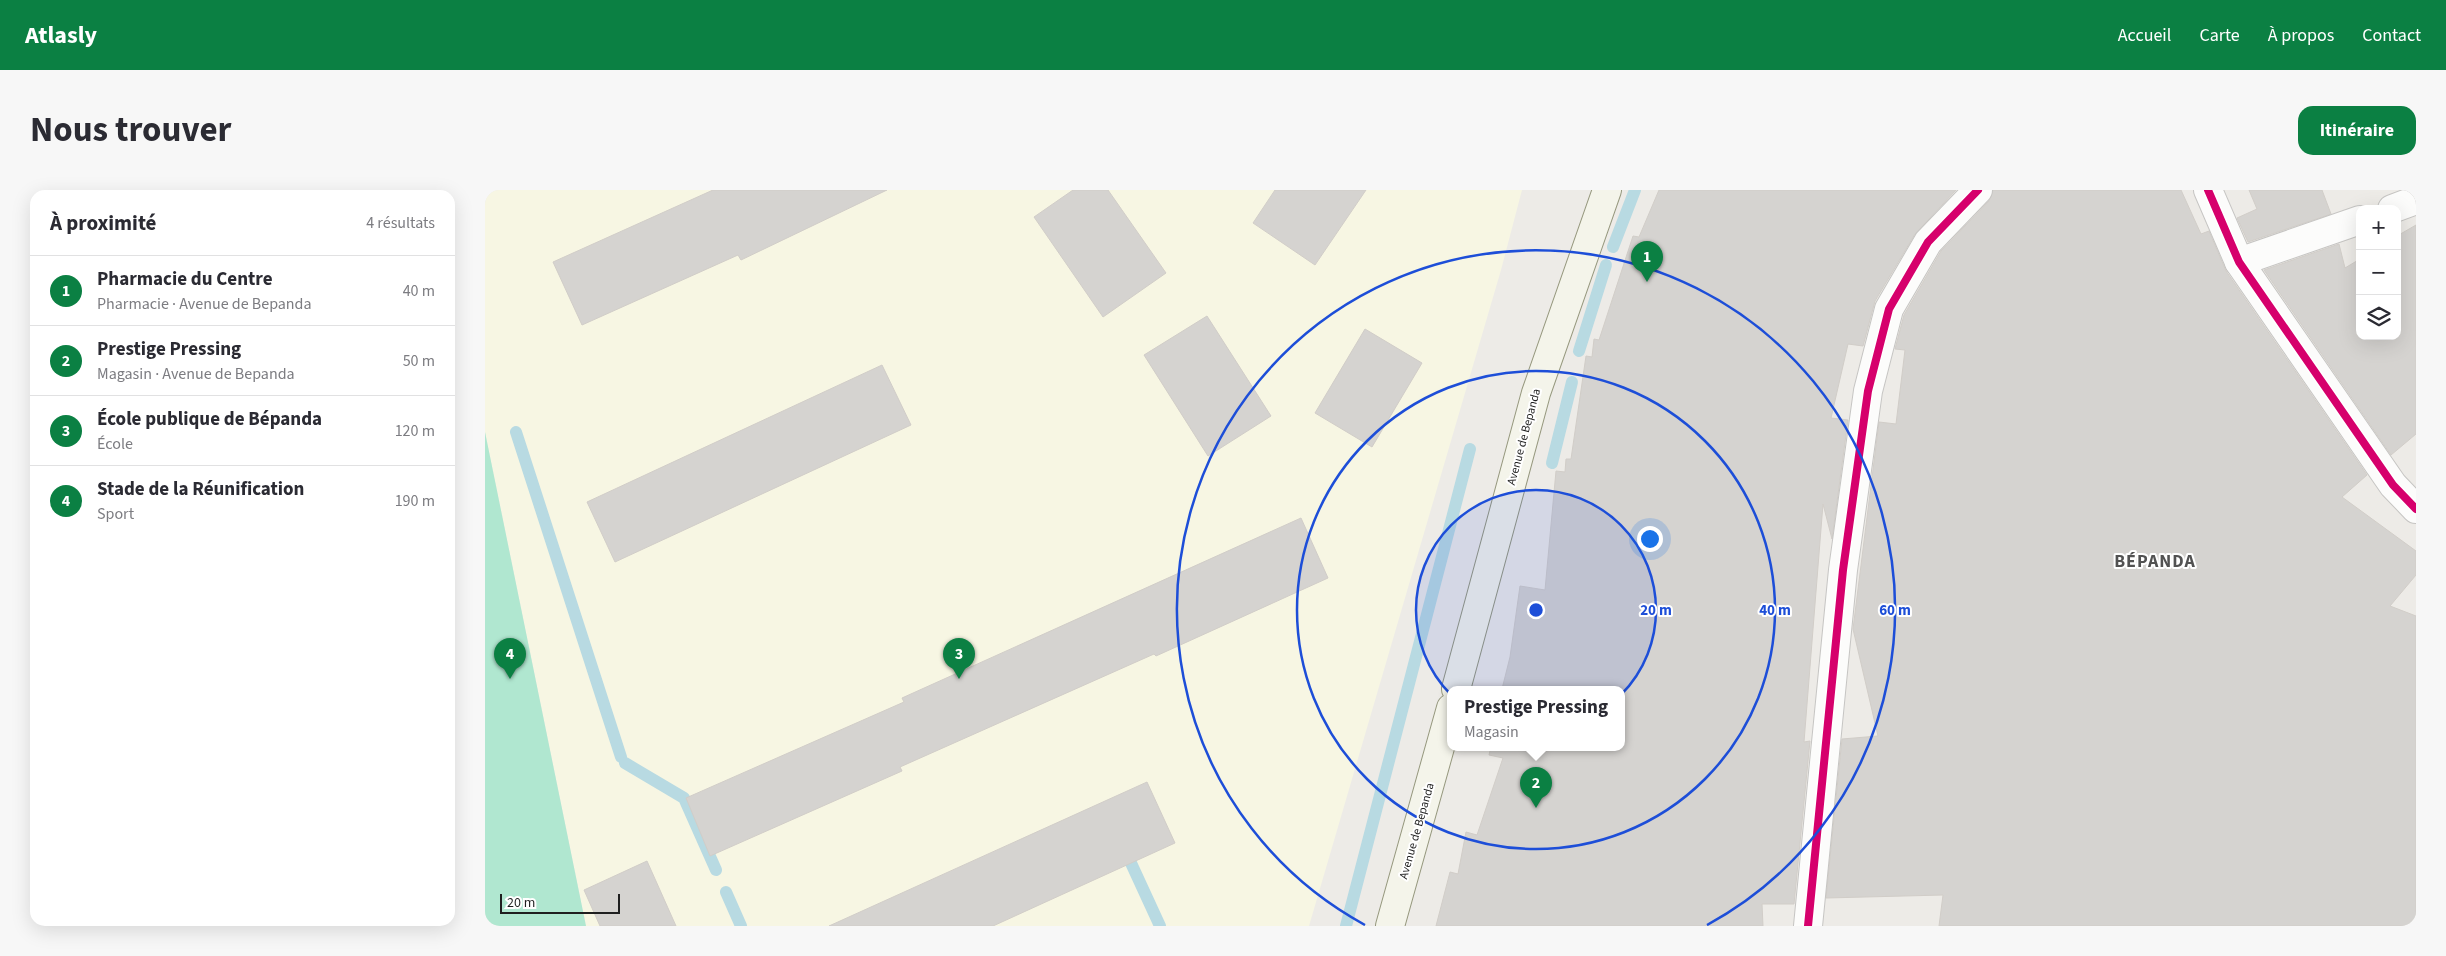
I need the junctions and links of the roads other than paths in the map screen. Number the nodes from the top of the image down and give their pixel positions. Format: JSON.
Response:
{"nodes":[{"id":1,"x":1607,"y":190,"type":"edge"},
{"id":2,"x":1978,"y":190,"type":"edge"},
{"id":3,"x":2208,"y":190,"type":"edge"},
{"id":4,"x":2416,"y":200,"type":"edge"},
{"id":5,"x":2401,"y":206,"type":"edge"},
{"id":6,"x":2356,"y":221,"type":"edge"},
{"id":7,"x":2239,"y":262,"type":"junction"},
{"id":8,"x":2416,"y":509,"type":"edge"},
{"id":9,"x":1457,"y":686,"type":"edge"},
{"id":10,"x":1447,"y":722,"type":"edge"},
{"id":11,"x":1390,"y":926,"type":"edge"},
{"id":12,"x":1808,"y":926,"type":"edge"}],
"edges":[{"from":1,"to":9,"type":"main road","name":"Avenue de Bepanda"},
{"from":2,"to":12,"type":"street"},
{"from":3,"to":7,"type":"street"},
{"from":4,"to":5,"type":"street"},
{"from":6,"to":7,"type":"street"},
{"from":7,"to":8,"type":"street"},
{"from":10,"to":11,"type":"main road","name":"Avenue de Bepanda"}]}
